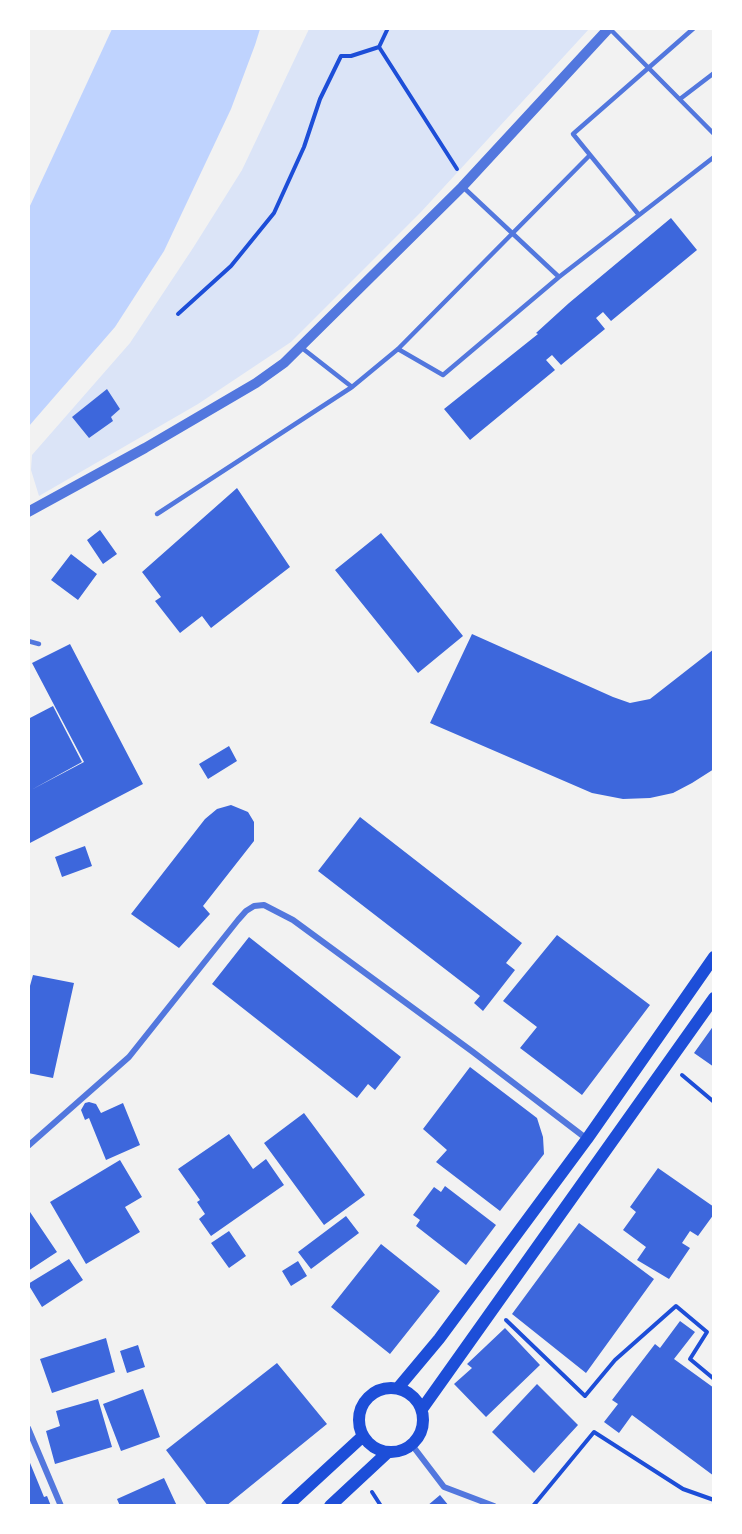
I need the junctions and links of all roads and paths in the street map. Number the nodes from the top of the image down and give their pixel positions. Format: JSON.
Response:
{"nodes":[{"id":1,"x":388,"y":28,"type":"edge"},
{"id":2,"x":610,"y":28,"type":"edge"},
{"id":3,"x":694,"y":28,"type":"edge"},
{"id":4,"x":379,"y":47,"type":"junction"},
{"id":5,"x":648,"y":67,"type":"junction"},
{"id":6,"x":714,"y":73,"type":"edge"},
{"id":7,"x":680,"y":99,"type":"junction"},
{"id":8,"x":714,"y":134,"type":"edge"},
{"id":9,"x":590,"y":156,"type":"junction"},
{"id":10,"x":714,"y":157,"type":"edge"},
{"id":11,"x":461,"y":175,"type":"dead end"},
{"id":12,"x":462,"y":187,"type":"junction"},
{"id":13,"x":639,"y":215,"type":"junction"},
{"id":14,"x":513,"y":234,"type":"junction"},
{"id":15,"x":559,"y":278,"type":"junction"},
{"id":16,"x":178,"y":314,"type":"dead end"},
{"id":17,"x":301,"y":347,"type":"junction"},
{"id":18,"x":398,"y":349,"type":"junction"},
{"id":19,"x":352,"y":387,"type":"junction"},
{"id":20,"x":28,"y":512,"type":"edge"},
{"id":21,"x":157,"y":514,"type":"dead end"},
{"id":22,"x":28,"y":641,"type":"edge"},
{"id":23,"x":39,"y":644,"type":"dead end"},
{"id":24,"x":714,"y":957,"type":"edge"},
{"id":25,"x":714,"y":998,"type":"edge"},
{"id":26,"x":668,"y":1061,"type":"junction"},
{"id":27,"x":714,"y":1102,"type":"edge"},
{"id":28,"x":587,"y":1139,"type":"junction"},
{"id":29,"x":28,"y":1146,"type":"edge"},
{"id":30,"x":494,"y":1307,"type":"junction"},
{"id":31,"x":714,"y":1378,"type":"edge"},
{"id":32,"x":398,"y":1388,"type":"junction"},
{"id":33,"x":422,"y":1409,"type":"junction"},
{"id":34,"x":28,"y":1428,"type":"edge"},
{"id":35,"x":363,"y":1436,"type":"junction"},
{"id":36,"x":412,"y":1445,"type":"junction"},
{"id":37,"x":388,"y":1452,"type":"junction"},
{"id":38,"x":714,"y":1500,"type":"edge"},
{"id":39,"x":61,"y":1506,"type":"edge"},
{"id":40,"x":287,"y":1506,"type":"edge"},
{"id":41,"x":330,"y":1506,"type":"edge"},
{"id":42,"x":494,"y":1506,"type":"edge"},
{"id":43,"x":533,"y":1506,"type":"edge"}],
"edges":[{"from":1,"to":4,"type":"path"},
{"from":2,"to":5,"type":"lane"},
{"from":2,"to":12,"type":"street"},
{"from":3,"to":5,"type":"lane"},
{"from":4,"to":11,"type":"path"},
{"from":4,"to":16,"type":"path"},
{"from":5,"to":7,"type":"lane"},
{"from":5,"to":9,"type":"lane"},
{"from":6,"to":7,"type":"lane"},
{"from":7,"to":8,"type":"lane"},
{"from":9,"to":13,"type":"lane"},
{"from":9,"to":14,"type":"lane"},
{"from":10,"to":13,"type":"lane"},
{"from":12,"to":14,"type":"lane"},
{"from":12,"to":17,"type":"street"},
{"from":13,"to":15,"type":"lane"},
{"from":14,"to":15,"type":"lane"},
{"from":14,"to":18,"type":"lane"},
{"from":15,"to":18,"type":"lane"},
{"from":17,"to":19,"type":"lane"},
{"from":17,"to":20,"type":"street"},
{"from":18,"to":19,"type":"lane"},
{"from":19,"to":21,"type":"lane"},
{"from":22,"to":23,"type":"lane"},
{"from":24,"to":28,"type":"main road"},
{"from":25,"to":26,"type":"main road"},
{"from":26,"to":27,"type":"path"},
{"from":26,"to":30,"type":"main road"},
{"from":28,"to":29,"type":"street"},
{"from":28,"to":32,"type":"main road"},
{"from":30,"to":31,"type":"path"},
{"from":30,"to":33,"type":"main road"},
{"from":32,"to":33,"type":"main road"},
{"from":32,"to":35,"type":"main road"},
{"from":33,"to":36,"type":"main road"},
{"from":34,"to":39,"type":"street"},
{"from":35,"to":37,"type":"main road"},
{"from":35,"to":40,"type":"main road"},
{"from":36,"to":37,"type":"main road"},
{"from":36,"to":42,"type":"street"},
{"from":37,"to":41,"type":"main road"},
{"from":38,"to":43,"type":"path"}]}
